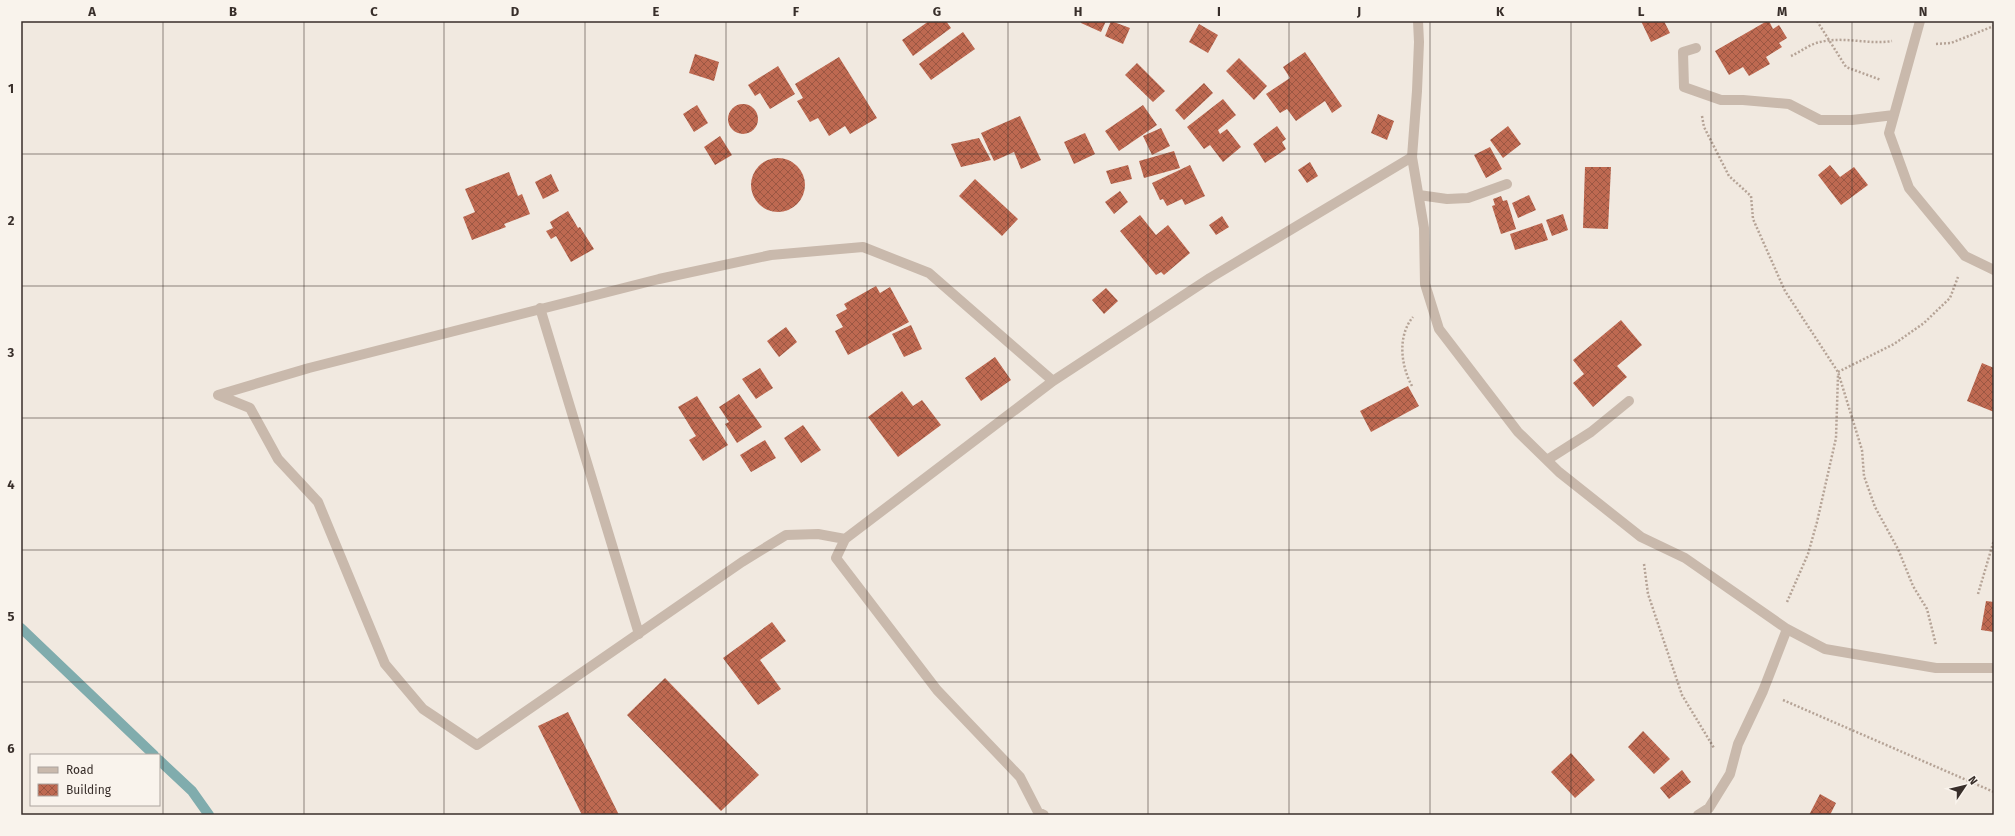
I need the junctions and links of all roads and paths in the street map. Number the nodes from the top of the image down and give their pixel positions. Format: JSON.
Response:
{"nodes":[{"id":1,"x":1418,"y":21,"type":"edge"},
{"id":2,"x":1817,"y":21,"type":"edge"},
{"id":3,"x":1920,"y":21,"type":"edge"},
{"id":4,"x":1994,"y":26,"type":"edge"},
{"id":5,"x":1915,"y":40,"type":"junction"},
{"id":6,"x":1829,"y":41,"type":"junction"},
{"id":7,"x":1696,"y":48,"type":"dead end"},
{"id":8,"x":1792,"y":56,"type":"dead end"},
{"id":9,"x":1902,"y":88,"type":"junction"},
{"id":10,"x":1699,"y":92,"type":"junction"},
{"id":11,"x":1894,"y":115,"type":"junction"},
{"id":12,"x":1412,"y":157,"type":"junction"},
{"id":13,"x":1507,"y":184,"type":"dead end"},
{"id":14,"x":1418,"y":195,"type":"junction"},
{"id":15,"x":1965,"y":256,"type":"junction"},
{"id":16,"x":1994,"y":270,"type":"edge"},
{"id":17,"x":1430,"y":300,"type":"junction"},
{"id":18,"x":540,"y":308,"type":"junction"},
{"id":19,"x":1838,"y":372,"type":"junction"},
{"id":20,"x":1053,"y":381,"type":"junction"},
{"id":21,"x":1412,"y":386,"type":"dead end"},
{"id":22,"x":1629,"y":401,"type":"dead end"},
{"id":23,"x":1547,"y":460,"type":"junction"},
{"id":24,"x":1641,"y":537,"type":"junction"},
{"id":25,"x":845,"y":539,"type":"junction"},
{"id":26,"x":1994,"y":540,"type":"edge"},
{"id":27,"x":1978,"y":594,"type":"dead end"},
{"id":28,"x":1771,"y":618,"type":"junction"},
{"id":29,"x":1787,"y":629,"type":"junction"},
{"id":30,"x":639,"y":634,"type":"junction"},
{"id":31,"x":1936,"y":668,"type":"junction"},
{"id":32,"x":1994,"y":668,"type":"edge"},
{"id":33,"x":1763,"y":690,"type":"junction"},
{"id":34,"x":1730,"y":774,"type":"junction"},
{"id":35,"x":1994,"y":792,"type":"edge"},
{"id":36,"x":1044,"y":815,"type":"edge"},
{"id":37,"x":1698,"y":815,"type":"edge"}],
"edges":[{"from":1,"to":12,"type":"street"},
{"from":2,"to":6,"type":"path"},
{"from":3,"to":5,"type":"street"},
{"from":4,"to":5,"type":"path"},
{"from":5,"to":6,"type":"path"},
{"from":5,"to":9,"type":"street"},
{"from":6,"to":8,"type":"path"},
{"from":6,"to":9,"type":"path"},
{"from":7,"to":10,"type":"street"},
{"from":9,"to":11,"type":"street"},
{"from":10,"to":11,"type":"street"},
{"from":10,"to":19,"type":"path"},
{"from":11,"to":15,"type":"street"},
{"from":12,"to":14,"type":"street"},
{"from":12,"to":20,"type":"street"},
{"from":13,"to":14,"type":"street"},
{"from":14,"to":17,"type":"street"},
{"from":15,"to":16,"type":"street"},
{"from":15,"to":19,"type":"path"},
{"from":17,"to":21,"type":"path"},
{"from":17,"to":23,"type":"street"},
{"from":18,"to":20,"type":"street"},
{"from":18,"to":30,"type":"street"},
{"from":18,"to":30,"type":"street"},
{"from":19,"to":28,"type":"path"},
{"from":19,"to":31,"type":"path"},
{"from":20,"to":25,"type":"street"},
{"from":22,"to":23,"type":"street"},
{"from":23,"to":24,"type":"street"},
{"from":24,"to":28,"type":"street"},
{"from":24,"to":34,"type":"path"},
{"from":25,"to":30,"type":"street"},
{"from":25,"to":36,"type":"street"},
{"from":26,"to":27,"type":"path"},
{"from":28,"to":29,"type":"street"},
{"from":29,"to":31,"type":"street"},
{"from":29,"to":33,"type":"street"},
{"from":31,"to":32,"type":"street"},
{"from":33,"to":34,"type":"street"},
{"from":33,"to":35,"type":"path"},
{"from":34,"to":37,"type":"street"}]}
